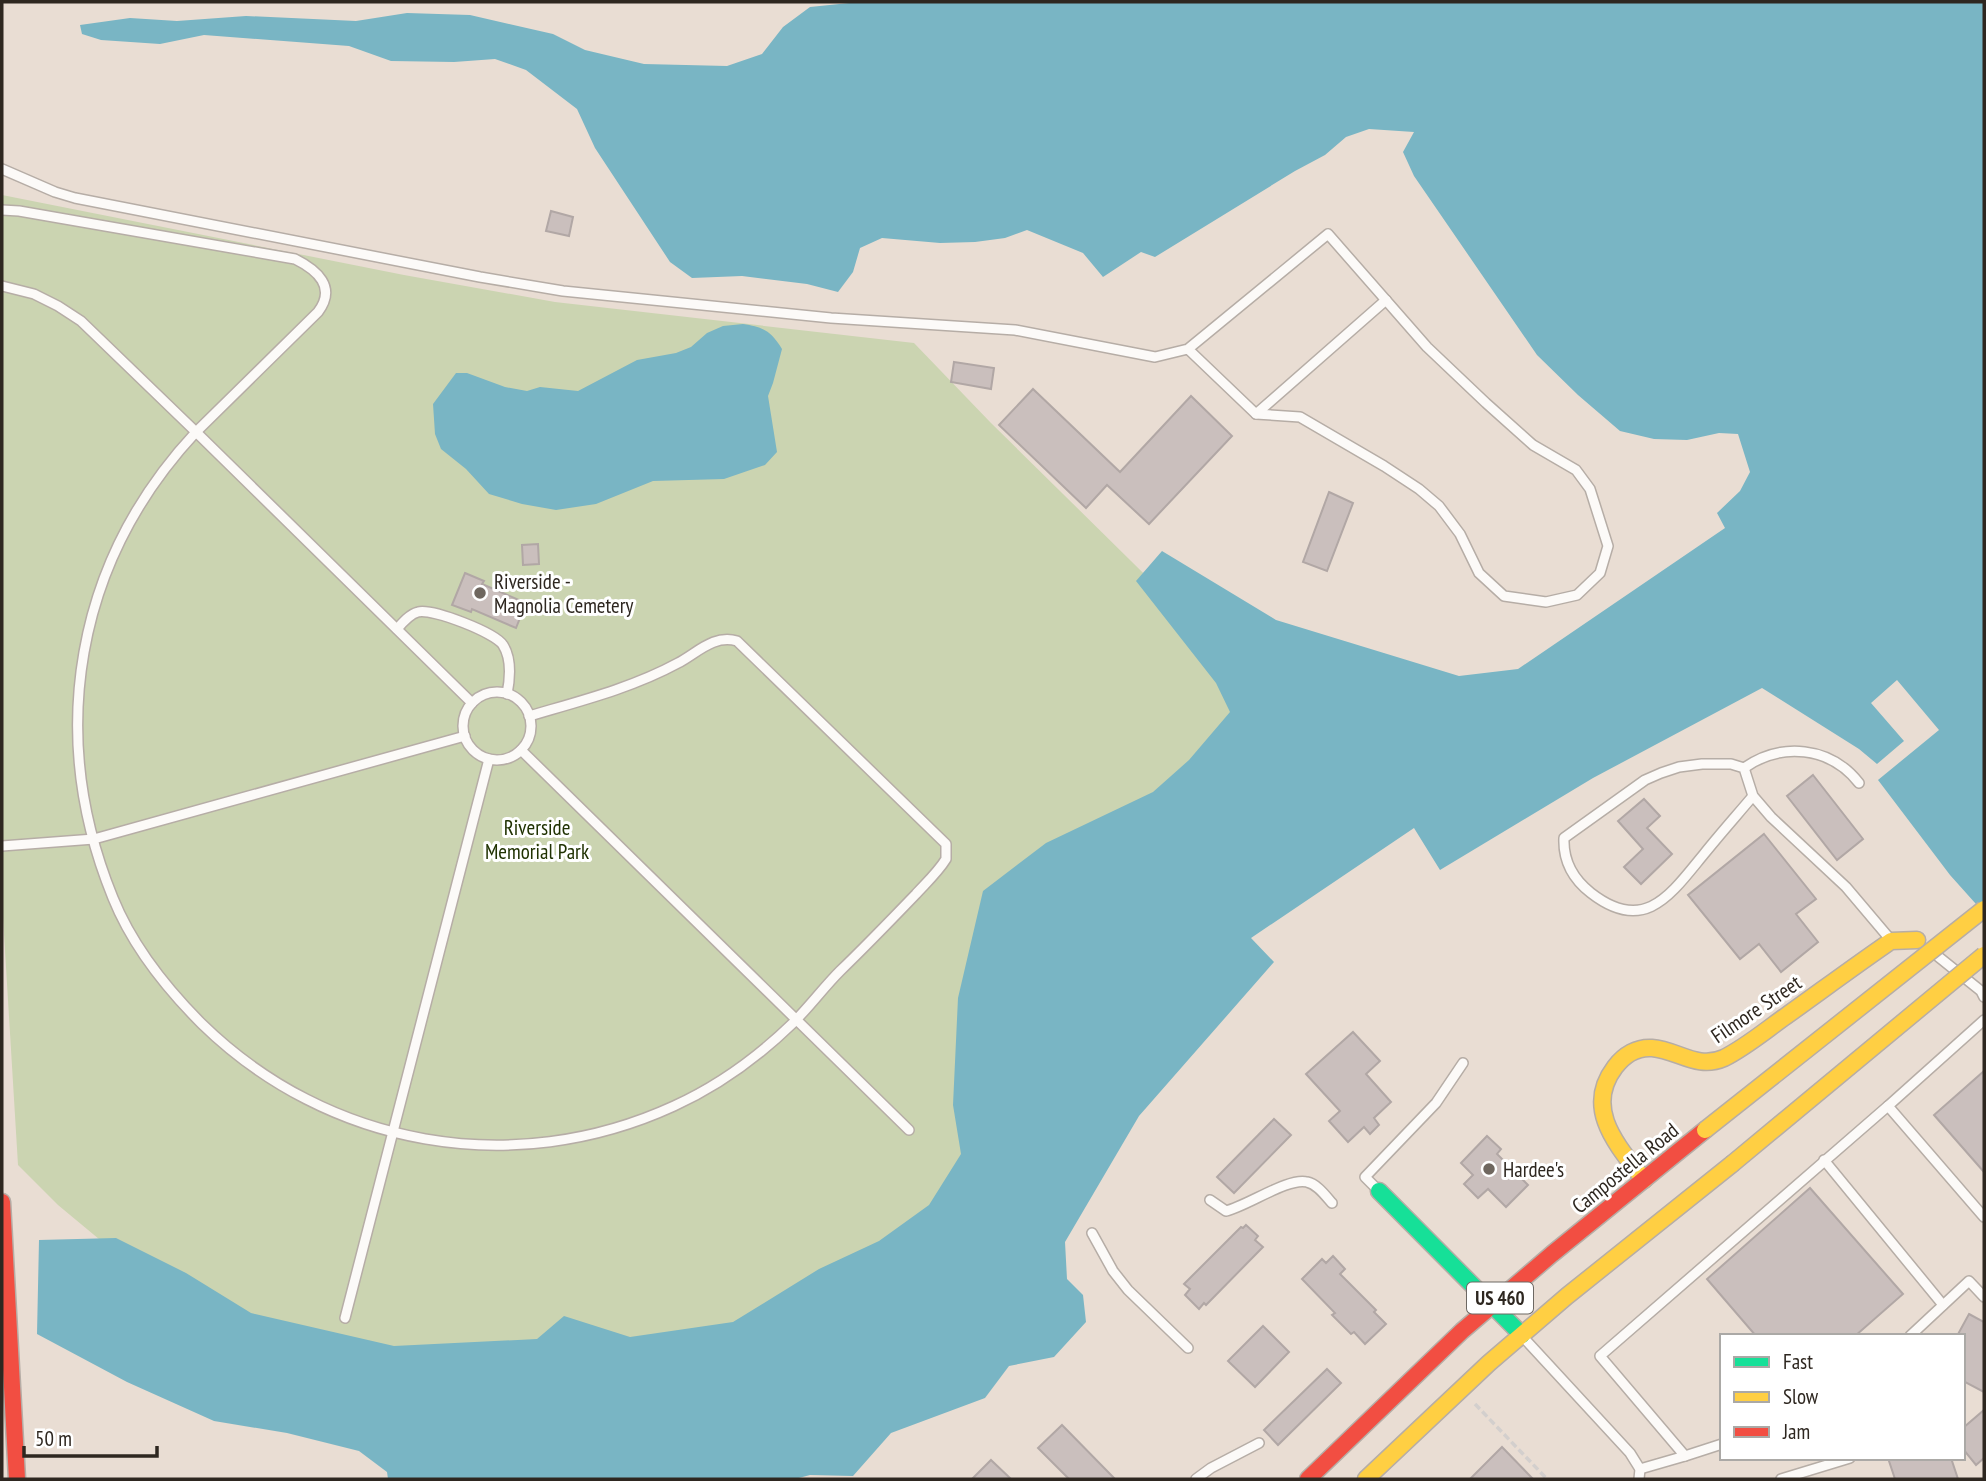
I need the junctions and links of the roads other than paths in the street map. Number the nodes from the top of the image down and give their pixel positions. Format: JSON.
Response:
{"nodes":[{"id":1,"x":2,"y":169,"type":"edge"},
{"id":2,"x":2,"y":210,"type":"edge"},
{"id":3,"x":2,"y":286,"type":"edge"},
{"id":4,"x":1386,"y":300,"type":"junction"},
{"id":5,"x":1188,"y":349,"type":"junction"},
{"id":6,"x":1256,"y":414,"type":"junction"},
{"id":7,"x":196,"y":432,"type":"junction"},
{"id":8,"x":397,"y":628,"type":"junction"},
{"id":9,"x":508,"y":694,"type":"junction"},
{"id":10,"x":472,"y":703,"type":"junction"},
{"id":11,"x":530,"y":716,"type":"junction"},
{"id":12,"x":465,"y":736,"type":"junction"},
{"id":13,"x":521,"y":750,"type":"junction"},
{"id":14,"x":489,"y":759,"type":"junction"},
{"id":15,"x":1744,"y":768,"type":"junction"},
{"id":16,"x":1859,"y":783,"type":"dead end"},
{"id":17,"x":1754,"y":796,"type":"junction"},
{"id":18,"x":94,"y":839,"type":"junction"},
{"id":19,"x":2,"y":846,"type":"edge"},
{"id":20,"x":1984,"y":909,"type":"edge"},
{"id":21,"x":1917,"y":940,"type":"joint"},
{"id":22,"x":1891,"y":941,"type":"junction"},
{"id":23,"x":1984,"y":955,"type":"edge"},
{"id":24,"x":1984,"y":997,"type":"edge"},
{"id":25,"x":797,"y":1019,"type":"junction"},
{"id":26,"x":1984,"y":1020,"type":"edge"},
{"id":27,"x":1463,"y":1063,"type":"dead end"},
{"id":28,"x":1888,"y":1106,"type":"junction"},
{"id":29,"x":909,"y":1130,"type":"dead end"},
{"id":30,"x":394,"y":1133,"type":"junction"},
{"id":31,"x":1824,"y":1160,"type":"junction"},
{"id":32,"x":1644,"y":1180,"type":"junction"},
{"id":33,"x":1380,"y":1191,"type":"joint"},
{"id":34,"x":1210,"y":1200,"type":"dead end"},
{"id":35,"x":2,"y":1202,"type":"edge"},
{"id":36,"x":1332,"y":1202,"type":"dead end"},
{"id":37,"x":1984,"y":1217,"type":"edge"},
{"id":38,"x":1092,"y":1233,"type":"dead end"},
{"id":39,"x":1984,"y":1297,"type":"edge"},
{"id":40,"x":1492,"y":1305,"type":"junction"},
{"id":41,"x":1943,"y":1305,"type":"junction"},
{"id":42,"x":345,"y":1318,"type":"dead end"},
{"id":43,"x":1912,"y":1334,"type":"edge"},
{"id":44,"x":1522,"y":1335,"type":"junction"},
{"id":45,"x":1188,"y":1348,"type":"dead end"},
{"id":46,"x":1259,"y":1443,"type":"dead end"},
{"id":47,"x":1720,"y":1445,"type":"edge"},
{"id":48,"x":1685,"y":1455,"type":"junction"},
{"id":49,"x":1843,"y":1460,"type":"edge"},
{"id":50,"x":1639,"y":1474,"type":"edge"},
{"id":51,"x":17,"y":1479,"type":"edge"},
{"id":52,"x":1196,"y":1479,"type":"edge"},
{"id":53,"x":1308,"y":1479,"type":"edge"},
{"id":54,"x":1366,"y":1479,"type":"edge"},
{"id":55,"x":1781,"y":1479,"type":"edge"}],
"edges":[{"from":1,"to":5,"type":"lane"},
{"from":2,"to":7,"type":"lane"},
{"from":3,"to":7,"type":"lane"},
{"from":4,"to":5,"type":"lane"},
{"from":4,"to":6,"type":"lane"},
{"from":4,"to":6,"type":"lane"},
{"from":5,"to":6,"type":"lane"},
{"from":7,"to":8,"type":"lane"},
{"from":7,"to":18,"type":"lane"},
{"from":8,"to":9,"type":"lane"},
{"from":8,"to":10,"type":"lane"},
{"from":9,"to":10,"type":"lane"},
{"from":9,"to":11,"type":"lane"},
{"from":10,"to":12,"type":"lane"},
{"from":11,"to":13,"type":"lane"},
{"from":11,"to":25,"type":"lane"},
{"from":12,"to":14,"type":"lane"},
{"from":12,"to":18,"type":"lane"},
{"from":13,"to":14,"type":"lane"},
{"from":13,"to":25,"type":"lane"},
{"from":14,"to":30,"type":"lane"},
{"from":15,"to":16,"type":"lane"},
{"from":15,"to":17,"type":"lane"},
{"from":15,"to":17,"type":"lane"},
{"from":17,"to":22,"type":"lane"},
{"from":18,"to":19,"type":"lane"},
{"from":18,"to":30,"type":"lane"},
{"from":20,"to":32,"type":"main road","name":"Campostella Road","number":"US 460","bridge":true},
{"from":21,"to":22,"type":"main road"},
{"from":21,"to":24,"type":"lane"},
{"from":22,"to":32,"type":"main road","name":"Filmore Street"},
{"from":23,"to":44,"type":"main road","number":"US 460","bridge":true},
{"from":25,"to":29,"type":"lane"},
{"from":25,"to":30,"type":"lane"},
{"from":26,"to":28,"type":"lane"},
{"from":27,"to":33,"type":"lane"},
{"from":28,"to":31,"type":"lane"},
{"from":28,"to":37,"type":"lane"},
{"from":30,"to":42,"type":"lane"},
{"from":31,"to":41,"type":"lane"},
{"from":31,"to":48,"type":"lane"},
{"from":32,"to":40,"type":"main road","name":"Campostella Road","number":"US 460"},
{"from":33,"to":40,"type":"main road"},
{"from":34,"to":36,"type":"lane"},
{"from":35,"to":51,"type":"main road"},
{"from":38,"to":45,"type":"lane"},
{"from":39,"to":41,"type":"lane"},
{"from":40,"to":44,"type":"main road"},
{"from":40,"to":53,"type":"main road","name":"Campostella Road","number":"US 460"},
{"from":41,"to":43,"type":"lane"},
{"from":44,"to":50,"type":"lane"},
{"from":44,"to":54,"type":"main road","number":"US 460"},
{"from":46,"to":52,"type":"lane"},
{"from":47,"to":48,"type":"lane"},
{"from":48,"to":50,"type":"lane"},
{"from":49,"to":55,"type":"lane"}]}
